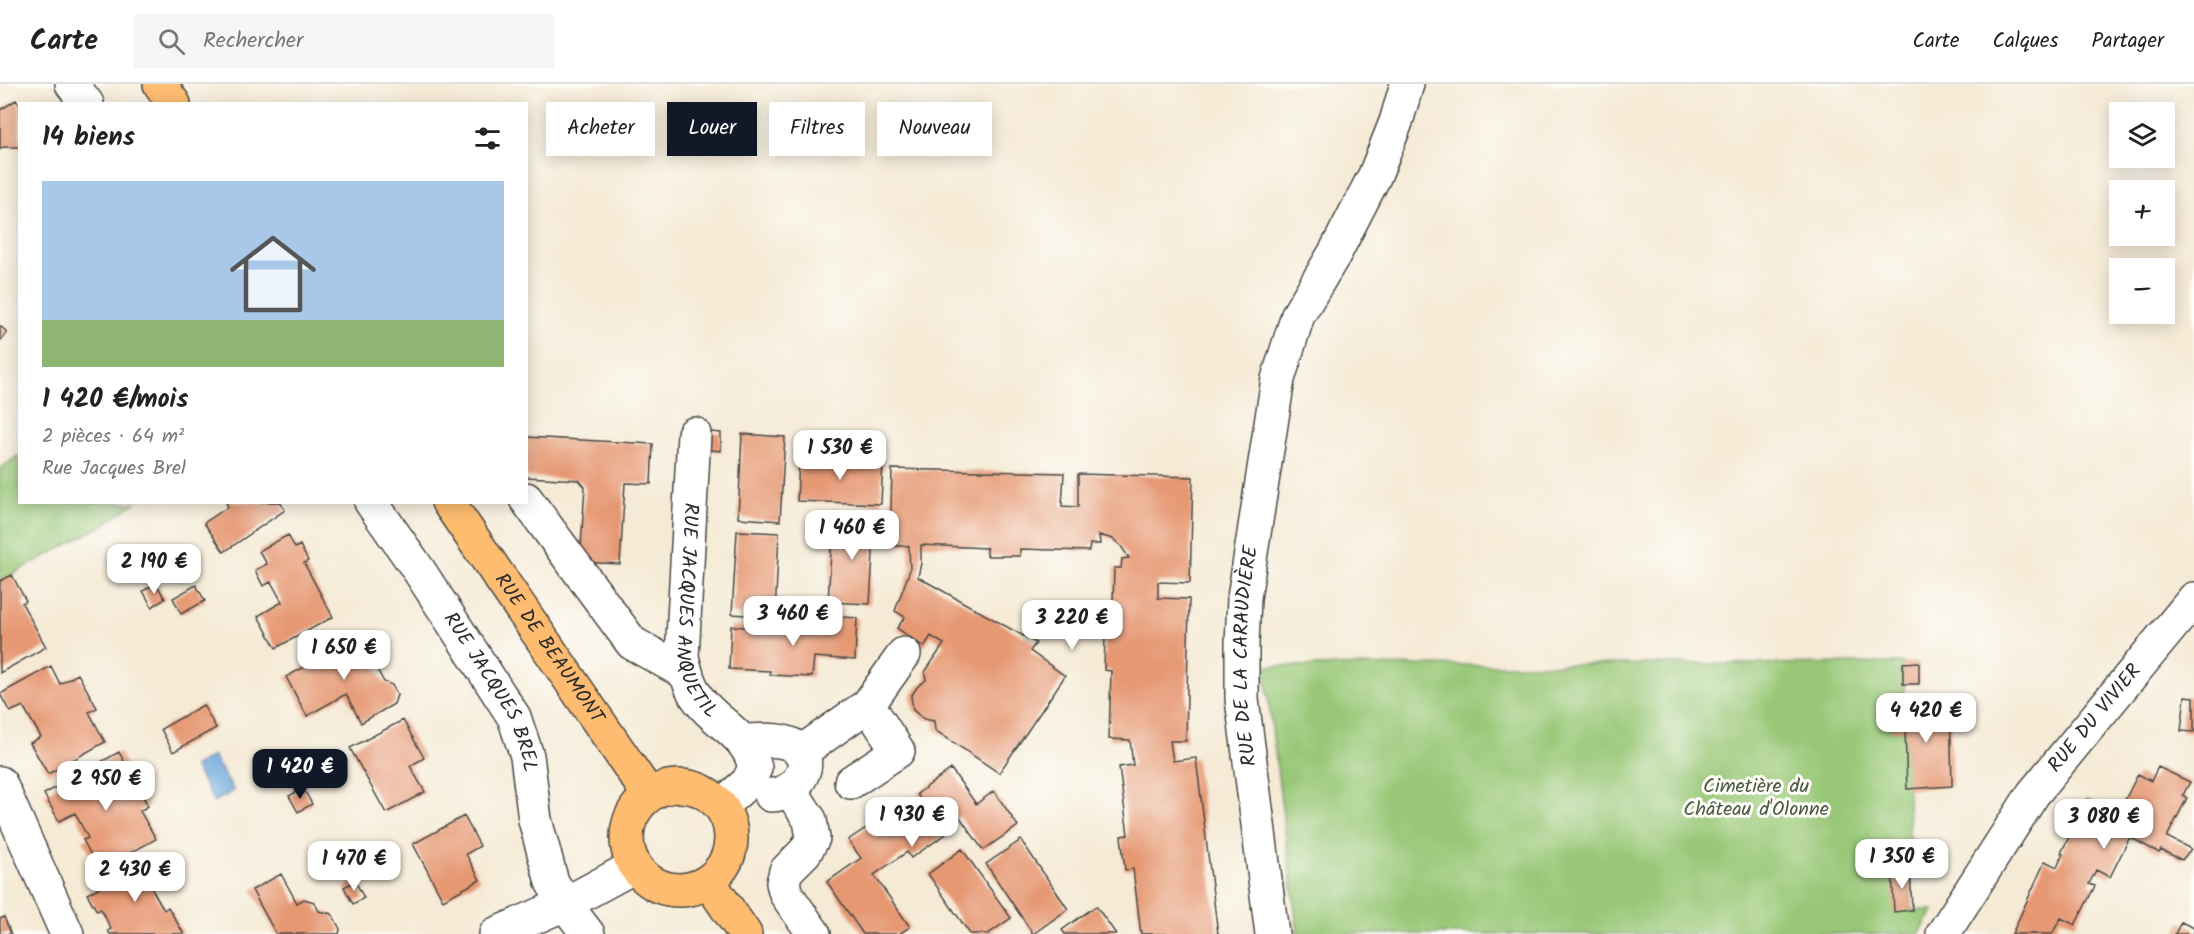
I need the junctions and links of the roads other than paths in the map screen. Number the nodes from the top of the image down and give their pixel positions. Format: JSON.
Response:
{"nodes":[{"id":1,"x":72,"y":84,"type":"edge"},
{"id":2,"x":160,"y":84,"type":"edge"},
{"id":3,"x":1407,"y":84,"type":"edge"},
{"id":4,"x":86,"y":102,"type":"edge"},
{"id":5,"x":173,"y":102,"type":"edge"},
{"id":6,"x":694,"y":434,"type":"dead end"},
{"id":7,"x":528,"y":502,"type":"edge"},
{"id":8,"x":372,"y":504,"type":"edge"},
{"id":9,"x":449,"y":504,"type":"edge"},
{"id":10,"x":2190,"y":611,"type":"edge"},
{"id":11,"x":904,"y":654,"type":"dead end"},
{"id":12,"x":686,"y":673,"type":"junction"},
{"id":13,"x":868,"y":705,"type":"junction"},
{"id":14,"x":800,"y":753,"type":"junction"},
{"id":15,"x":739,"y":776,"type":"junction"},
{"id":16,"x":851,"y":782,"type":"dead end"},
{"id":17,"x":0,"y":783,"type":"edge"},
{"id":18,"x":790,"y":790,"type":"junction"},
{"id":19,"x":649,"y":795,"type":"junction"},
{"id":20,"x":635,"y":866,"type":"junction"},
{"id":21,"x":709,"y":882,"type":"junction"},
{"id":22,"x":565,"y":904,"type":"junction"},
{"id":23,"x":67,"y":934,"type":"edge"},
{"id":24,"x":496,"y":934,"type":"edge"},
{"id":25,"x":588,"y":934,"type":"edge"},
{"id":26,"x":746,"y":934,"type":"edge"},
{"id":27,"x":814,"y":934,"type":"edge"},
{"id":28,"x":1272,"y":934,"type":"edge"},
{"id":29,"x":1943,"y":934,"type":"edge"}],
"edges":[{"from":1,"to":4,"type":"street"},
{"from":2,"to":5,"type":"main road"},
{"from":3,"to":28,"type":"street","name":"RUE DE LA CARAUDIÈRE"},
{"from":6,"to":12,"type":"street","name":"RUE JACQUES ANQUETIL"},
{"from":7,"to":12,"type":"street"},
{"from":8,"to":22,"type":"street","name":"RUE JACQUES BREL"},
{"from":9,"to":19,"type":"main road","name":"RUE DE BEAUMONT"},
{"from":10,"to":29,"type":"street","name":"RUE DU VIVIER"},
{"from":11,"to":13,"type":"street"},
{"from":12,"to":15,"type":"street","name":"RUE JACQUES ANQUETIL"},
{"from":13,"to":14,"type":"street"},
{"from":13,"to":16,"type":"street"},
{"from":14,"to":15,"type":"street"},
{"from":14,"to":18,"type":"street"},
{"from":15,"to":18,"type":"street"},
{"from":15,"to":19,"type":"main road"},
{"from":15,"to":21,"type":"main road"},
{"from":17,"to":23,"type":"street"},
{"from":18,"to":27,"type":"street"},
{"from":19,"to":20,"type":"main road"},
{"from":20,"to":21,"type":"main road"},
{"from":20,"to":22,"type":"street"},
{"from":21,"to":26,"type":"main road"},
{"from":22,"to":24,"type":"street"},
{"from":22,"to":25,"type":"street","name":"RUE JACQUES BREL"}]}
